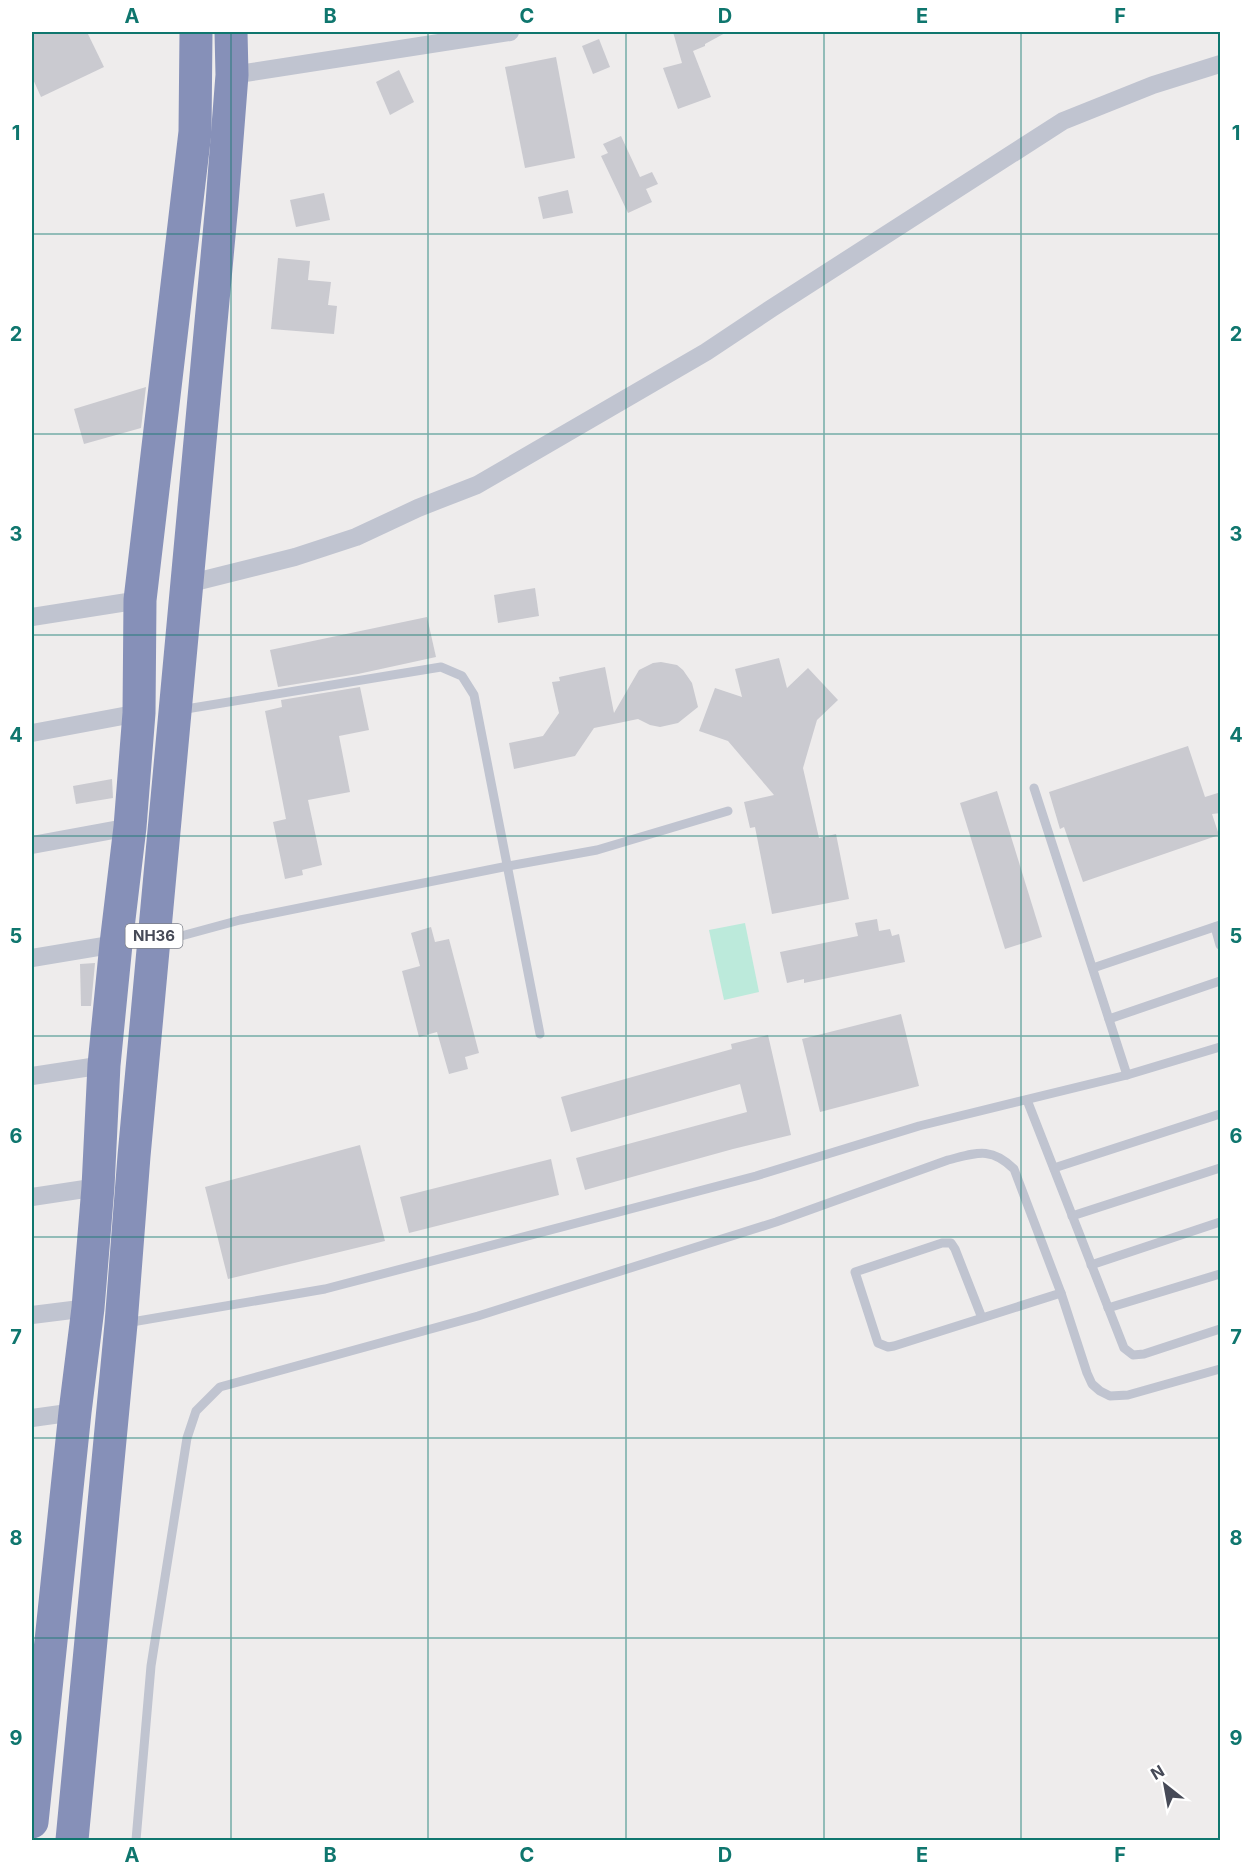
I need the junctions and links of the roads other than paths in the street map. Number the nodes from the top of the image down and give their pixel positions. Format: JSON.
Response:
{"nodes":[{"id":1,"x":196,"y":32,"type":"edge"},
{"id":2,"x":231,"y":32,"type":"edge"},
{"id":3,"x":510,"y":32,"type":"edge"},
{"id":4,"x":1221,"y":64,"type":"edge"},
{"id":5,"x":232,"y":75,"type":"junction"},
{"id":6,"x":187,"y":584,"type":"junction"},
{"id":7,"x":140,"y":600,"type":"junction"},
{"id":8,"x":32,"y":617,"type":"edge"},
{"id":9,"x":175,"y":711,"type":"junction"},
{"id":10,"x":139,"y":714,"type":"junction"},
{"id":11,"x":32,"y":733,"type":"edge"},
{"id":12,"x":1034,"y":788,"type":"dead end"},
{"id":13,"x":728,"y":811,"type":"dead end"},
{"id":14,"x":130,"y":827,"type":"junction"},
{"id":15,"x":32,"y":845,"type":"edge"},
{"id":16,"x":508,"y":866,"type":"junction"},
{"id":17,"x":1218,"y":926,"type":"edge"},
{"id":18,"x":116,"y":944,"type":"junction"},
{"id":19,"x":153,"y":944,"type":"junction"},
{"id":20,"x":1221,"y":945,"type":"edge"},
{"id":21,"x":32,"y":958,"type":"edge"},
{"id":22,"x":1093,"y":968,"type":"junction"},
{"id":23,"x":1221,"y":981,"type":"edge"},
{"id":24,"x":1109,"y":1019,"type":"junction"},
{"id":25,"x":540,"y":1034,"type":"dead end"},
{"id":26,"x":1221,"y":1047,"type":"edge"},
{"id":27,"x":104,"y":1065,"type":"junction"},
{"id":28,"x":32,"y":1076,"type":"edge"},
{"id":29,"x":1127,"y":1076,"type":"junction"},
{"id":30,"x":1027,"y":1100,"type":"junction"},
{"id":31,"x":1221,"y":1114,"type":"edge"},
{"id":32,"x":1054,"y":1168,"type":"junction"},
{"id":33,"x":1221,"y":1168,"type":"edge"},
{"id":34,"x":98,"y":1186,"type":"junction"},
{"id":35,"x":32,"y":1197,"type":"edge"},
{"id":36,"x":1072,"y":1216,"type":"junction"},
{"id":37,"x":1221,"y":1222,"type":"edge"},
{"id":38,"x":1091,"y":1265,"type":"junction"},
{"id":39,"x":1221,"y":1274,"type":"edge"},
{"id":40,"x":1061,"y":1293,"type":"junction"},
{"id":41,"x":88,"y":1308,"type":"junction"},
{"id":42,"x":1108,"y":1308,"type":"junction"},
{"id":43,"x":32,"y":1315,"type":"edge"},
{"id":44,"x":982,"y":1318,"type":"junction"},
{"id":45,"x":121,"y":1324,"type":"junction"},
{"id":46,"x":1221,"y":1329,"type":"edge"},
{"id":47,"x":1221,"y":1369,"type":"edge"},
{"id":48,"x":75,"y":1412,"type":"junction"},
{"id":49,"x":32,"y":1418,"type":"edge"},
{"id":50,"x":32,"y":1822,"type":"edge"},
{"id":51,"x":72,"y":1840,"type":"edge"},
{"id":52,"x":136,"y":1840,"type":"edge"}],
"edges":[{"from":1,"to":7,"type":"highway","number":"NH36"},
{"from":2,"to":5,"type":"highway","number":"NH36"},
{"from":3,"to":5,"type":"street"},
{"from":4,"to":6,"type":"street"},
{"from":5,"to":6,"type":"highway","number":"NH36"},
{"from":6,"to":9,"type":"highway","number":"NH36"},
{"from":7,"to":8,"type":"street"},
{"from":7,"to":10,"type":"highway","number":"NH36"},
{"from":9,"to":16,"type":"lane"},
{"from":9,"to":19,"type":"highway","number":"NH36"},
{"from":10,"to":11,"type":"street"},
{"from":10,"to":14,"type":"highway","number":"NH36"},
{"from":12,"to":22,"type":"lane"},
{"from":13,"to":16,"type":"lane"},
{"from":14,"to":15,"type":"street"},
{"from":14,"to":18,"type":"highway","number":"NH36"},
{"from":16,"to":19,"type":"lane"},
{"from":16,"to":25,"type":"lane"},
{"from":17,"to":20,"type":"lane"},
{"from":17,"to":22,"type":"lane"},
{"from":18,"to":21,"type":"street"},
{"from":18,"to":27,"type":"highway","number":"NH36"},
{"from":19,"to":45,"type":"highway","number":"NH36"},
{"from":22,"to":24,"type":"lane"},
{"from":23,"to":24,"type":"lane"},
{"from":24,"to":29,"type":"lane"},
{"from":26,"to":29,"type":"lane"},
{"from":27,"to":28,"type":"street"},
{"from":27,"to":34,"type":"highway","number":"NH36"},
{"from":29,"to":30,"type":"lane"},
{"from":30,"to":32,"type":"lane"},
{"from":30,"to":45,"type":"lane"},
{"from":31,"to":32,"type":"lane"},
{"from":32,"to":36,"type":"lane"},
{"from":33,"to":36,"type":"lane"},
{"from":34,"to":35,"type":"street"},
{"from":34,"to":41,"type":"highway","number":"NH36"},
{"from":36,"to":38,"type":"lane"},
{"from":37,"to":38,"type":"lane"},
{"from":38,"to":42,"type":"lane"},
{"from":39,"to":42,"type":"lane"},
{"from":40,"to":44,"type":"lane"},
{"from":40,"to":47,"type":"lane"},
{"from":40,"to":52,"type":"lane"},
{"from":41,"to":43,"type":"street"},
{"from":41,"to":48,"type":"highway","number":"NH36"},
{"from":42,"to":46,"type":"lane"},
{"from":44,"to":44,"type":"lane"},
{"from":45,"to":51,"type":"highway","number":"NH36"},
{"from":48,"to":49,"type":"street"},
{"from":48,"to":50,"type":"highway","number":"NH36"}]}
